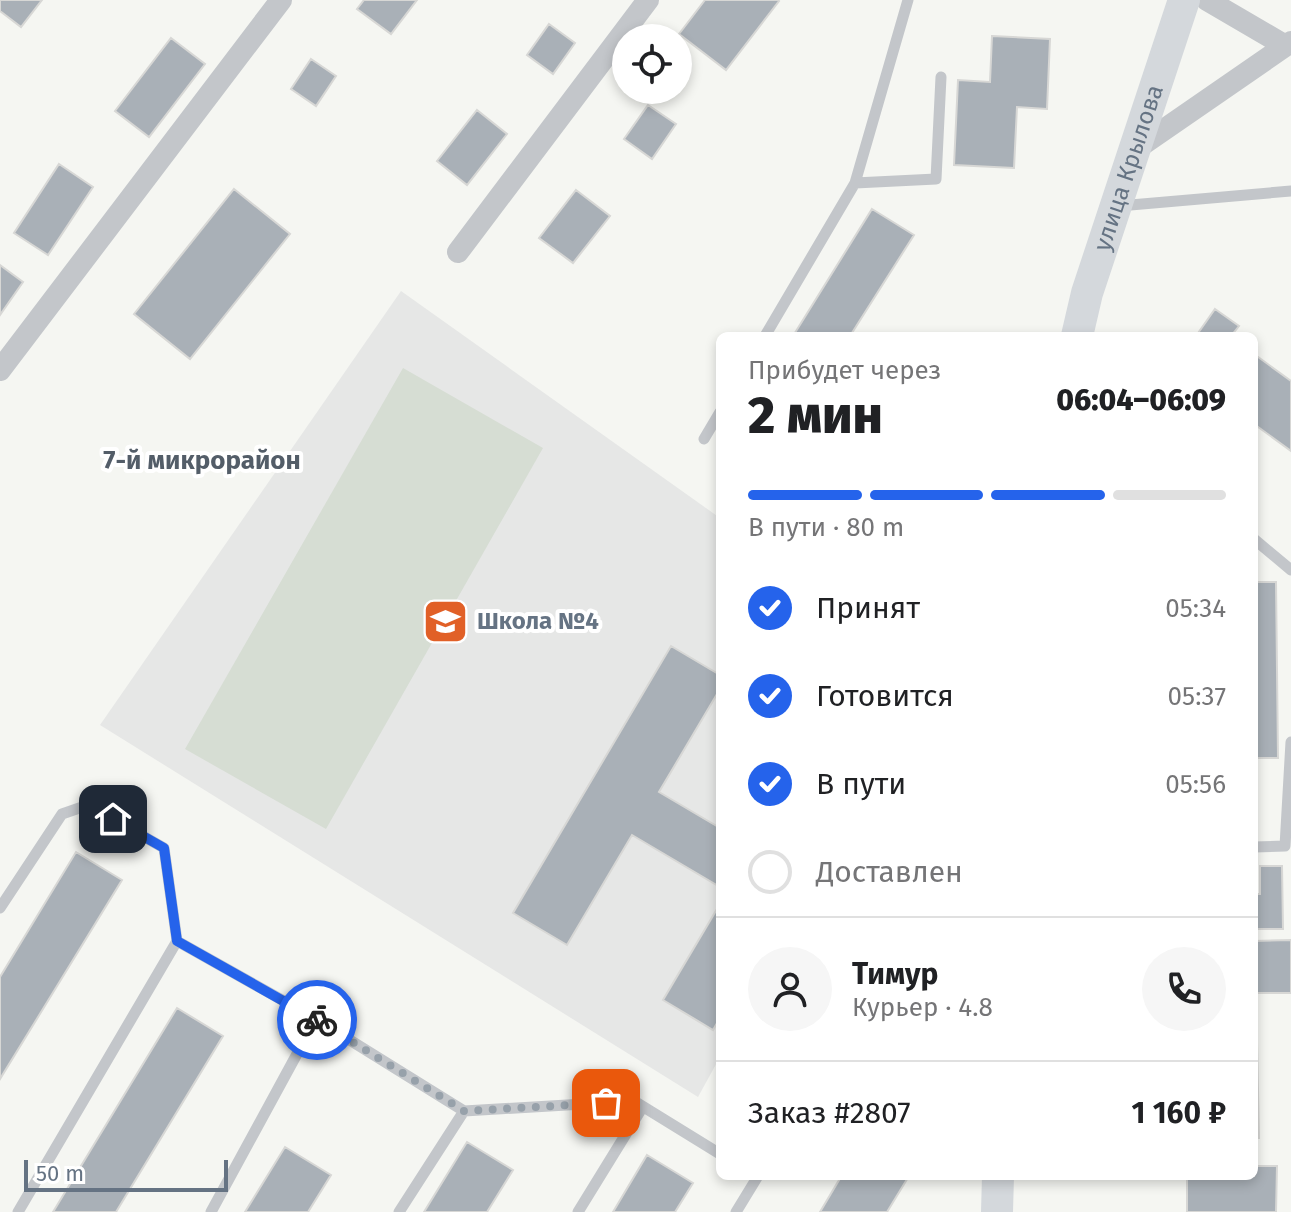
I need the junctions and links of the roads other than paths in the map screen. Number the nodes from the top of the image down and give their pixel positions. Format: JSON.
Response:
{"nodes":[{"id":1,"x":281,"y":0,"type":"edge"},
{"id":2,"x":648,"y":0,"type":"edge"},
{"id":3,"x":908,"y":0,"type":"edge"},
{"id":4,"x":1184,"y":0,"type":"edge"},
{"id":5,"x":1207,"y":0,"type":"edge"},
{"id":6,"x":1288,"y":44,"type":"edge"},
{"id":7,"x":941,"y":77,"type":"dead end"},
{"id":8,"x":1136,"y":149,"type":"junction"},
{"id":9,"x":855,"y":183,"type":"junction"},
{"id":10,"x":1291,"y":191,"type":"edge"},
{"id":11,"x":1119,"y":206,"type":"junction"},
{"id":12,"x":458,"y":252,"type":"dead end"},
{"id":13,"x":767,"y":332,"type":"edge"},
{"id":14,"x":1078,"y":332,"type":"edge"},
{"id":15,"x":0,"y":370,"type":"edge"},
{"id":16,"x":716,"y":419,"type":"edge"},
{"id":17,"x":704,"y":439,"type":"dead end"},
{"id":18,"x":1258,"y":542,"type":"edge"},
{"id":19,"x":1291,"y":570,"type":"edge"},
{"id":20,"x":1291,"y":742,"type":"edge"},
{"id":21,"x":1258,"y":847,"type":"edge"},
{"id":22,"x":0,"y":908,"type":"edge"},
{"id":23,"x":177,"y":941,"type":"junction"},
{"id":24,"x":316,"y":1019,"type":"junction"},
{"id":25,"x":642,"y":1108,"type":"junction"},
{"id":26,"x":464,"y":1111,"type":"junction"},
{"id":27,"x":716,"y":1152,"type":"edge"},
{"id":28,"x":756,"y":1180,"type":"edge"},
{"id":29,"x":998,"y":1180,"type":"edge"},
{"id":30,"x":18,"y":1212,"type":"edge"},
{"id":31,"x":211,"y":1212,"type":"edge"},
{"id":32,"x":399,"y":1212,"type":"edge"},
{"id":33,"x":578,"y":1212,"type":"edge"},
{"id":34,"x":736,"y":1212,"type":"edge"},
{"id":35,"x":997,"y":1212,"type":"edge"}],
"edges":[{"from":1,"to":15,"type":"street"},
{"from":2,"to":12,"type":"street"},
{"from":3,"to":9,"type":"lane"},
{"from":4,"to":8,"type":"main road","name":"улица Крылова"},
{"from":5,"to":6,"type":"street"},
{"from":6,"to":8,"type":"street"},
{"from":7,"to":9,"type":"lane"},
{"from":8,"to":11,"type":"main road","name":"улица Крылова"},
{"from":9,"to":13,"type":"lane"},
{"from":10,"to":11,"type":"lane"},
{"from":11,"to":14,"type":"main road","name":"улица Крылова"},
{"from":16,"to":17,"type":"lane"},
{"from":18,"to":19,"type":"lane"},
{"from":20,"to":21,"type":"lane"},
{"from":22,"to":23,"type":"lane"},
{"from":23,"to":24,"type":"lane"},
{"from":23,"to":30,"type":"lane"},
{"from":24,"to":26,"type":"lane"},
{"from":24,"to":31,"type":"lane"},
{"from":25,"to":26,"type":"lane"},
{"from":25,"to":27,"type":"lane"},
{"from":25,"to":33,"type":"lane"},
{"from":26,"to":32,"type":"lane"},
{"from":28,"to":34,"type":"lane"},
{"from":29,"to":35,"type":"main road"}]}
